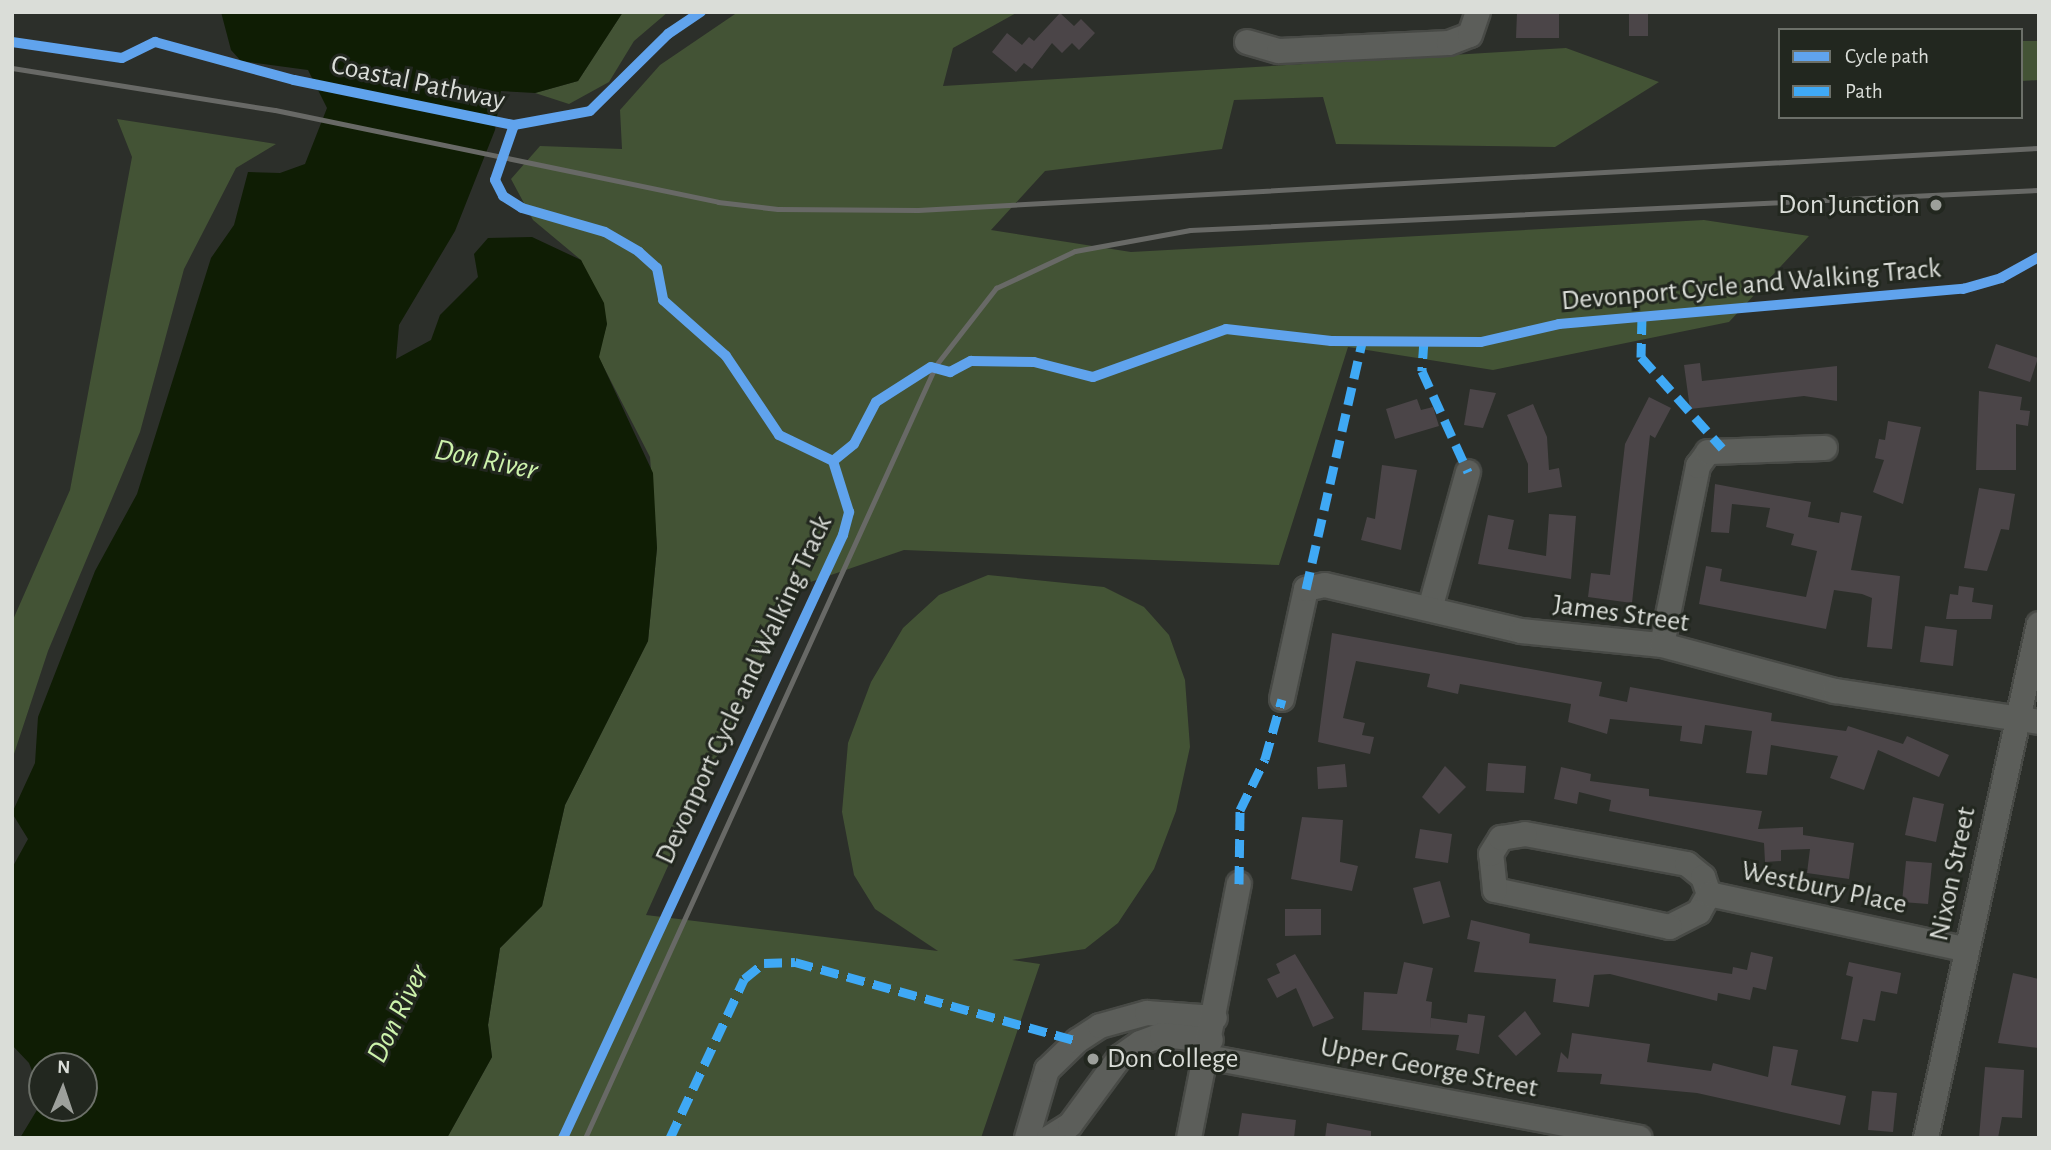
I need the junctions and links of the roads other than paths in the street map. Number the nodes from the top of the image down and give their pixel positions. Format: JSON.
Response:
{"nodes":[{"id":1,"x":1474,"y":24,"type":"edge"},
{"id":2,"x":1247,"y":41,"type":"dead end"},
{"id":3,"x":1825,"y":448,"type":"dead end"},
{"id":4,"x":1468,"y":472,"type":"dead end"},
{"id":5,"x":1430,"y":609,"type":"junction"},
{"id":6,"x":2039,"y":624,"type":"edge"},
{"id":7,"x":1662,"y":645,"type":"junction"},
{"id":8,"x":1282,"y":699,"type":"dead end"},
{"id":9,"x":2028,"y":720,"type":"edge"},
{"id":10,"x":1239,"y":884,"type":"dead end"},
{"id":11,"x":1709,"y":894,"type":"junction"},
{"id":12,"x":1967,"y":950,"type":"junction"},
{"id":13,"x":1211,"y":1038,"type":"junction"},
{"id":14,"x":1027,"y":1138,"type":"edge"},
{"id":15,"x":1049,"y":1138,"type":"edge"},
{"id":16,"x":1189,"y":1138,"type":"edge"},
{"id":17,"x":1639,"y":1138,"type":"edge"},
{"id":18,"x":1926,"y":1138,"type":"edge"}],
"edges":[{"from":1,"to":2,"type":"street"},
{"from":3,"to":7,"type":"street"},
{"from":4,"to":5,"type":"street"},
{"from":5,"to":7,"type":"street","name":"James Street"},
{"from":5,"to":8,"type":"street","name":"James Street"},
{"from":6,"to":9,"type":"street","name":"Nixon Street"},
{"from":7,"to":9,"type":"street","name":"James Street"},
{"from":9,"to":12,"type":"street","name":"Nixon Street"},
{"from":10,"to":13,"type":"street"},
{"from":11,"to":11,"type":"street","name":"Westbury Place"},
{"from":11,"to":12,"type":"street","name":"Westbury Place"},
{"from":12,"to":18,"type":"street","name":"Nixon Street"},
{"from":13,"to":14,"type":"street"},
{"from":13,"to":15,"type":"street"},
{"from":13,"to":16,"type":"street"},
{"from":13,"to":17,"type":"street","name":"Upper George Street"}]}
